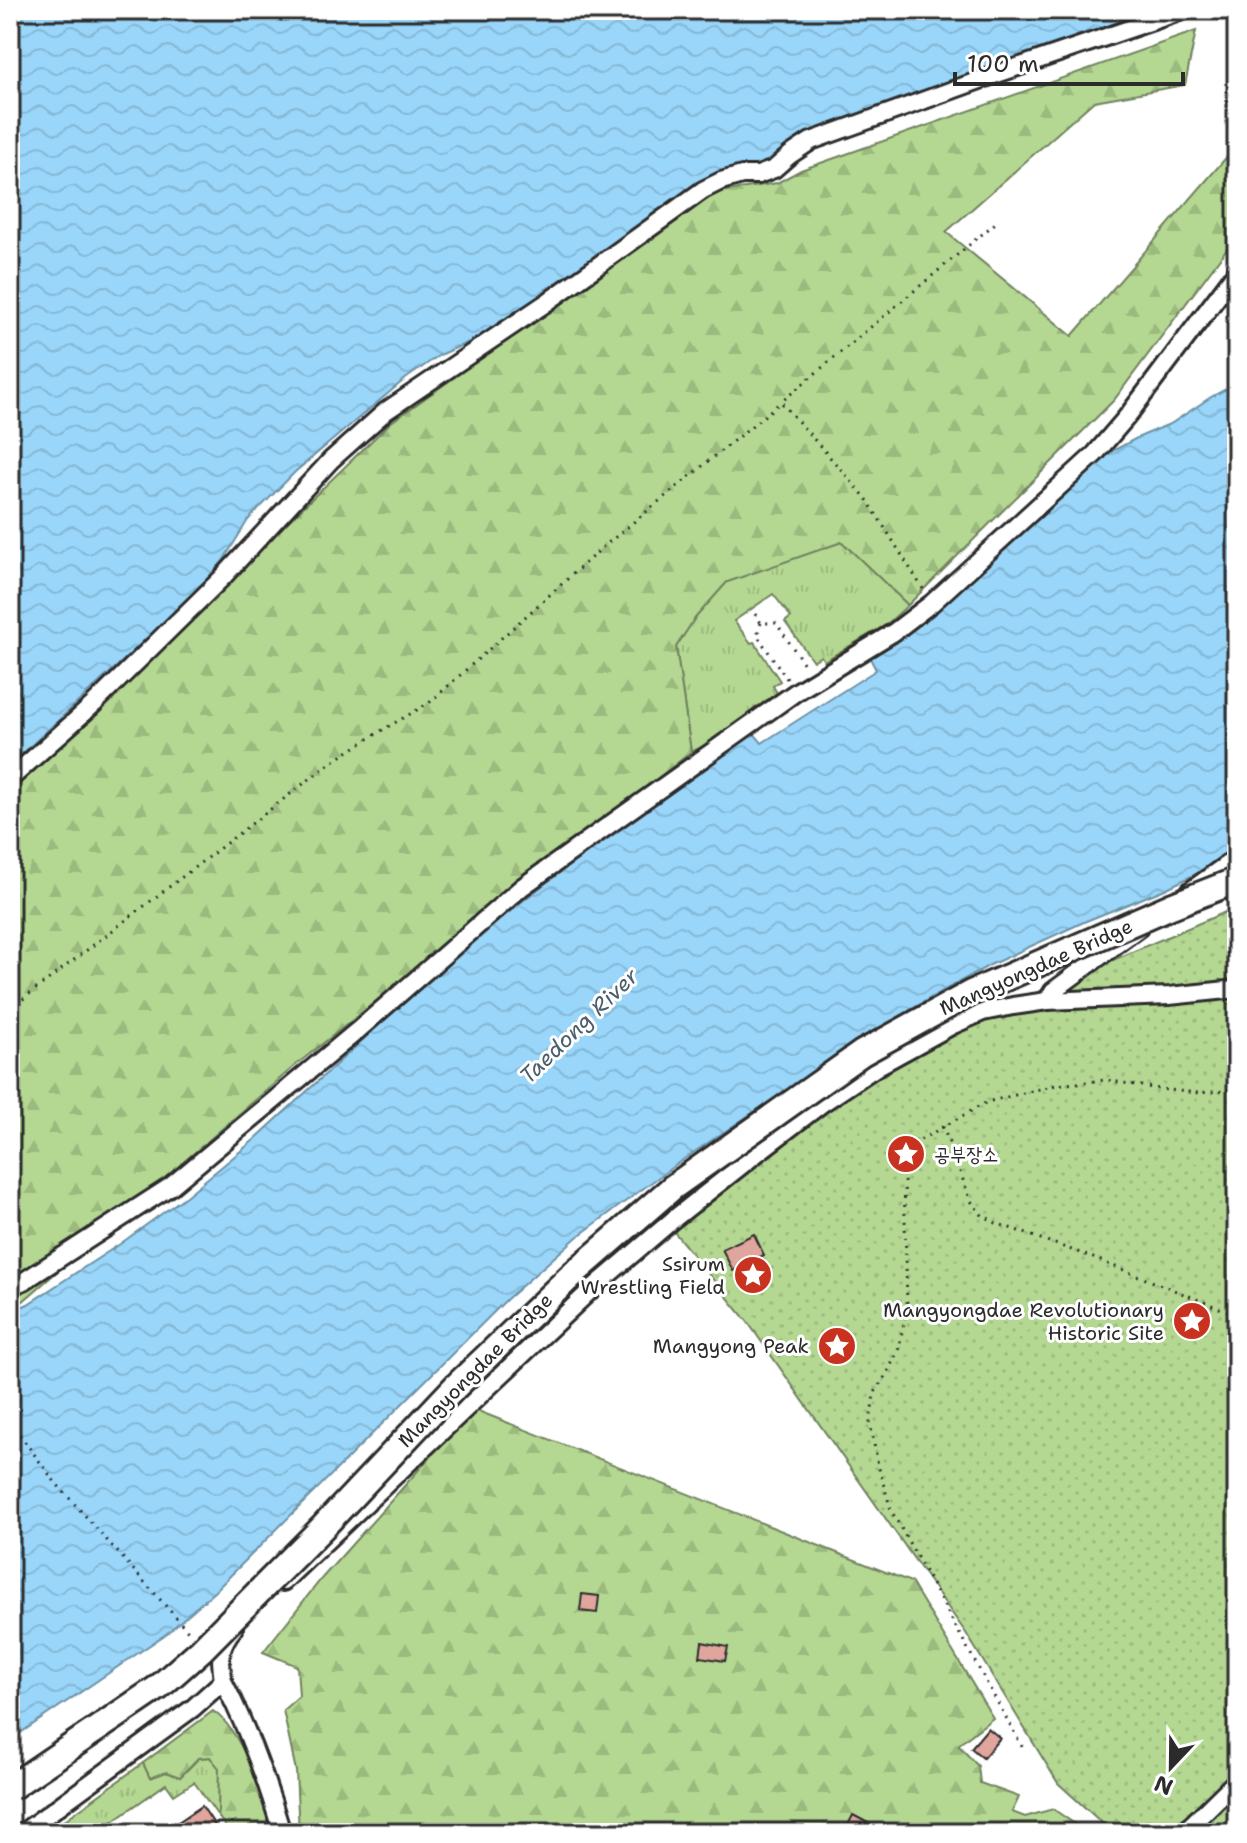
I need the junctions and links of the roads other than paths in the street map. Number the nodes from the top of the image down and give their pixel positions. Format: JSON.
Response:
{"nodes":[{"id":1,"x":1185,"y":10,"type":"edge"},
{"id":2,"x":1237,"y":271,"type":"edge"},
{"id":3,"x":10,"y":779,"type":"edge"},
{"id":4,"x":1237,"y":857,"type":"edge"},
{"id":5,"x":1237,"y":880,"type":"edge"},
{"id":6,"x":1237,"y":989,"type":"edge"},
{"id":7,"x":1047,"y":1001,"type":"junction"},
{"id":8,"x":10,"y":1287,"type":"edge"},
{"id":9,"x":223,"y":1681,"type":"junction"},
{"id":10,"x":1237,"y":1780,"type":"edge"},
{"id":11,"x":10,"y":1788,"type":"edge"},
{"id":12,"x":22,"y":1833,"type":"edge"},
{"id":13,"x":282,"y":1833,"type":"edge"},
{"id":14,"x":1183,"y":1833,"type":"edge"}],
"edges":[{"from":1,"to":3,"type":"street"},
{"from":2,"to":8,"type":"street"},
{"from":4,"to":7,"type":"street"},
{"from":5,"to":11,"type":"highway","name":"Mangyongdae Bridge","bridge":true},
{"from":6,"to":7,"type":"street"},
{"from":7,"to":9,"type":"street"},
{"from":9,"to":12,"type":"street"},
{"from":9,"to":13,"type":"street"},
{"from":10,"to":14,"type":"street"}]}
